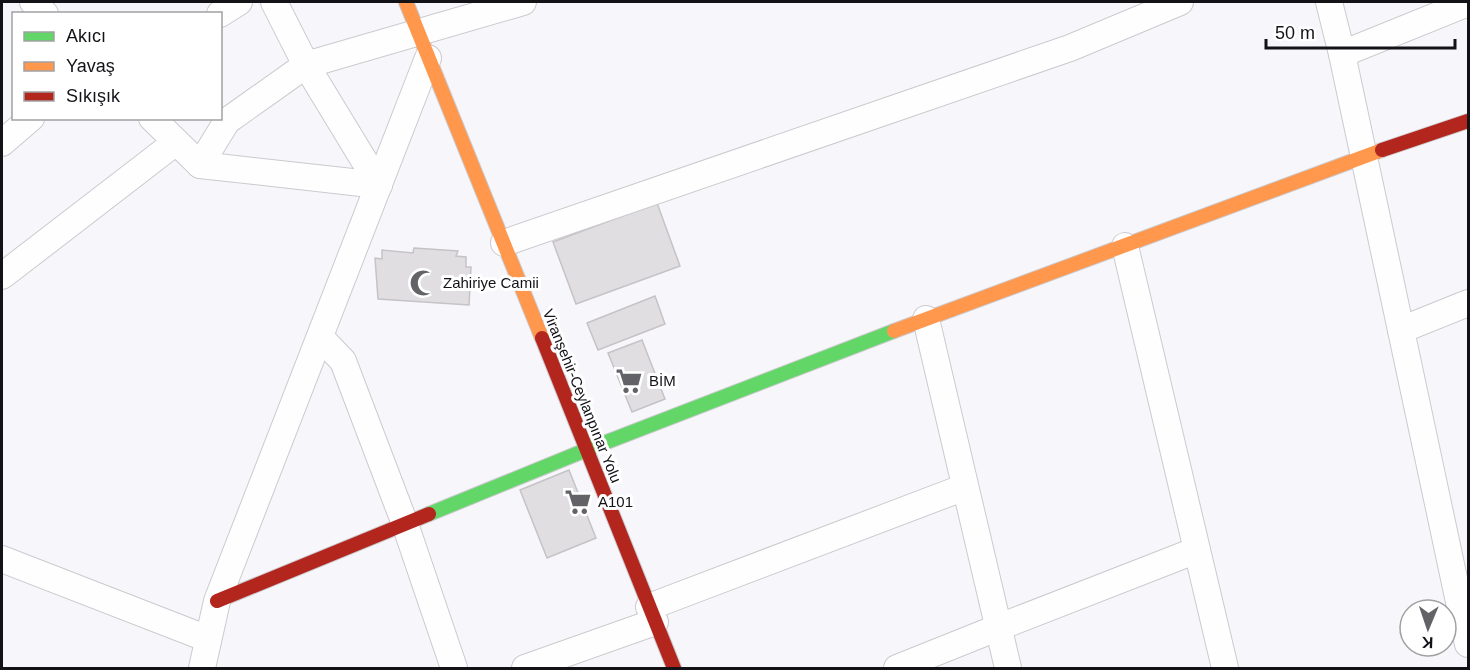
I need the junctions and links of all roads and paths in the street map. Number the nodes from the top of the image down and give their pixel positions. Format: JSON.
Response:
{"nodes":[{"id":1,"x":239,"y":2,"type":"edge"},
{"id":2,"x":274,"y":2,"type":"edge"},
{"id":3,"x":406,"y":2,"type":"edge"},
{"id":4,"x":523,"y":2,"type":"edge"},
{"id":5,"x":1180,"y":2,"type":"edge"},
{"id":6,"x":1329,"y":2,"type":"edge"},
{"id":7,"x":1468,"y":3,"type":"edge"},
{"id":8,"x":222,"y":13,"type":"edge"},
{"id":9,"x":418,"y":33,"type":"junction"},
{"id":10,"x":1342,"y":54,"type":"junction"},
{"id":11,"x":429,"y":58,"type":"junction"},
{"id":12,"x":306,"y":65,"type":"junction"},
{"id":13,"x":29,"y":120,"type":"edge"},
{"id":14,"x":155,"y":120,"type":"edge"},
{"id":15,"x":1468,"y":121,"type":"edge"},
{"id":16,"x":176,"y":142,"type":"junction"},
{"id":17,"x":2,"y":143,"type":"edge"},
{"id":18,"x":1365,"y":156,"type":"junction"},
{"id":19,"x":200,"y":165,"type":"junction"},
{"id":20,"x":379,"y":185,"type":"junction"},
{"id":21,"x":504,"y":243,"type":"junction"},
{"id":22,"x":1125,"y":246,"type":"junction"},
{"id":23,"x":2,"y":276,"type":"edge"},
{"id":24,"x":1468,"y":303,"type":"edge"},
{"id":25,"x":926,"y":318,"type":"junction"},
{"id":26,"x":1401,"y":330,"type":"junction"},
{"id":27,"x":320,"y":337,"type":"junction"},
{"id":28,"x":586,"y":450,"type":"junction"},
{"id":29,"x":965,"y":487,"type":"junction"},
{"id":30,"x":405,"y":524,"type":"junction"},
{"id":31,"x":1197,"y":550,"type":"junction"},
{"id":32,"x":2,"y":559,"type":"edge"},
{"id":33,"x":217,"y":601,"type":"junction"},
{"id":34,"x":1465,"y":610,"type":"edge"},
{"id":35,"x":652,"y":614,"type":"junction"},
{"id":36,"x":997,"y":628,"type":"junction"},
{"id":37,"x":208,"y":639,"type":"junction"},
{"id":38,"x":1468,"y":644,"type":"edge"},
{"id":39,"x":202,"y":669,"type":"edge"},
{"id":40,"x":454,"y":669,"type":"edge"},
{"id":41,"x":525,"y":669,"type":"edge"},
{"id":42,"x":674,"y":669,"type":"edge"},
{"id":43,"x":897,"y":669,"type":"edge"},
{"id":44,"x":1008,"y":669,"type":"edge"},
{"id":45,"x":1226,"y":669,"type":"edge"}],
"edges":[{"from":1,"to":8,"type":"street"},
{"from":2,"to":12,"type":"street"},
{"from":3,"to":9,"type":"street","name":"Viranşehir-Ceylanpınar Yolu"},
{"from":4,"to":9,"type":"street"},
{"from":5,"to":21,"type":"street"},
{"from":6,"to":10,"type":"street"},
{"from":7,"to":10,"type":"street"},
{"from":9,"to":11,"type":"street","name":"Viranşehir-Ceylanpınar Yolu"},
{"from":9,"to":12,"type":"street"},
{"from":10,"to":18,"type":"street"},
{"from":11,"to":20,"type":"street"},
{"from":11,"to":21,"type":"street","name":"Viranşehir-Ceylanpınar Yolu"},
{"from":12,"to":19,"type":"street"},
{"from":12,"to":20,"type":"street"},
{"from":13,"to":17,"type":"street"},
{"from":14,"to":16,"type":"street"},
{"from":15,"to":18,"type":"street"},
{"from":16,"to":19,"type":"street"},
{"from":16,"to":23,"type":"street"},
{"from":18,"to":22,"type":"street"},
{"from":18,"to":26,"type":"street"},
{"from":19,"to":20,"type":"street"},
{"from":20,"to":27,"type":"street"},
{"from":21,"to":28,"type":"street","name":"Viranşehir-Ceylanpınar Yolu"},
{"from":22,"to":25,"type":"street"},
{"from":22,"to":31,"type":"street"},
{"from":24,"to":26,"type":"street"},
{"from":25,"to":28,"type":"street"},
{"from":25,"to":29,"type":"street"},
{"from":26,"to":34,"type":"street"},
{"from":27,"to":30,"type":"street"},
{"from":27,"to":33,"type":"street"},
{"from":28,"to":30,"type":"street"},
{"from":28,"to":35,"type":"street","name":"Viranşehir-Ceylanpınar Yolu"},
{"from":29,"to":35,"type":"street"},
{"from":29,"to":36,"type":"street"},
{"from":30,"to":33,"type":"street"},
{"from":30,"to":40,"type":"street"},
{"from":31,"to":36,"type":"street"},
{"from":31,"to":45,"type":"street"},
{"from":32,"to":37,"type":"street"},
{"from":33,"to":37,"type":"street"},
{"from":34,"to":38,"type":"street"},
{"from":35,"to":41,"type":"street"},
{"from":35,"to":42,"type":"street","name":"Viranşehir-Ceylanpınar Yolu"},
{"from":36,"to":43,"type":"street"},
{"from":36,"to":44,"type":"street"},
{"from":37,"to":39,"type":"street"}]}
